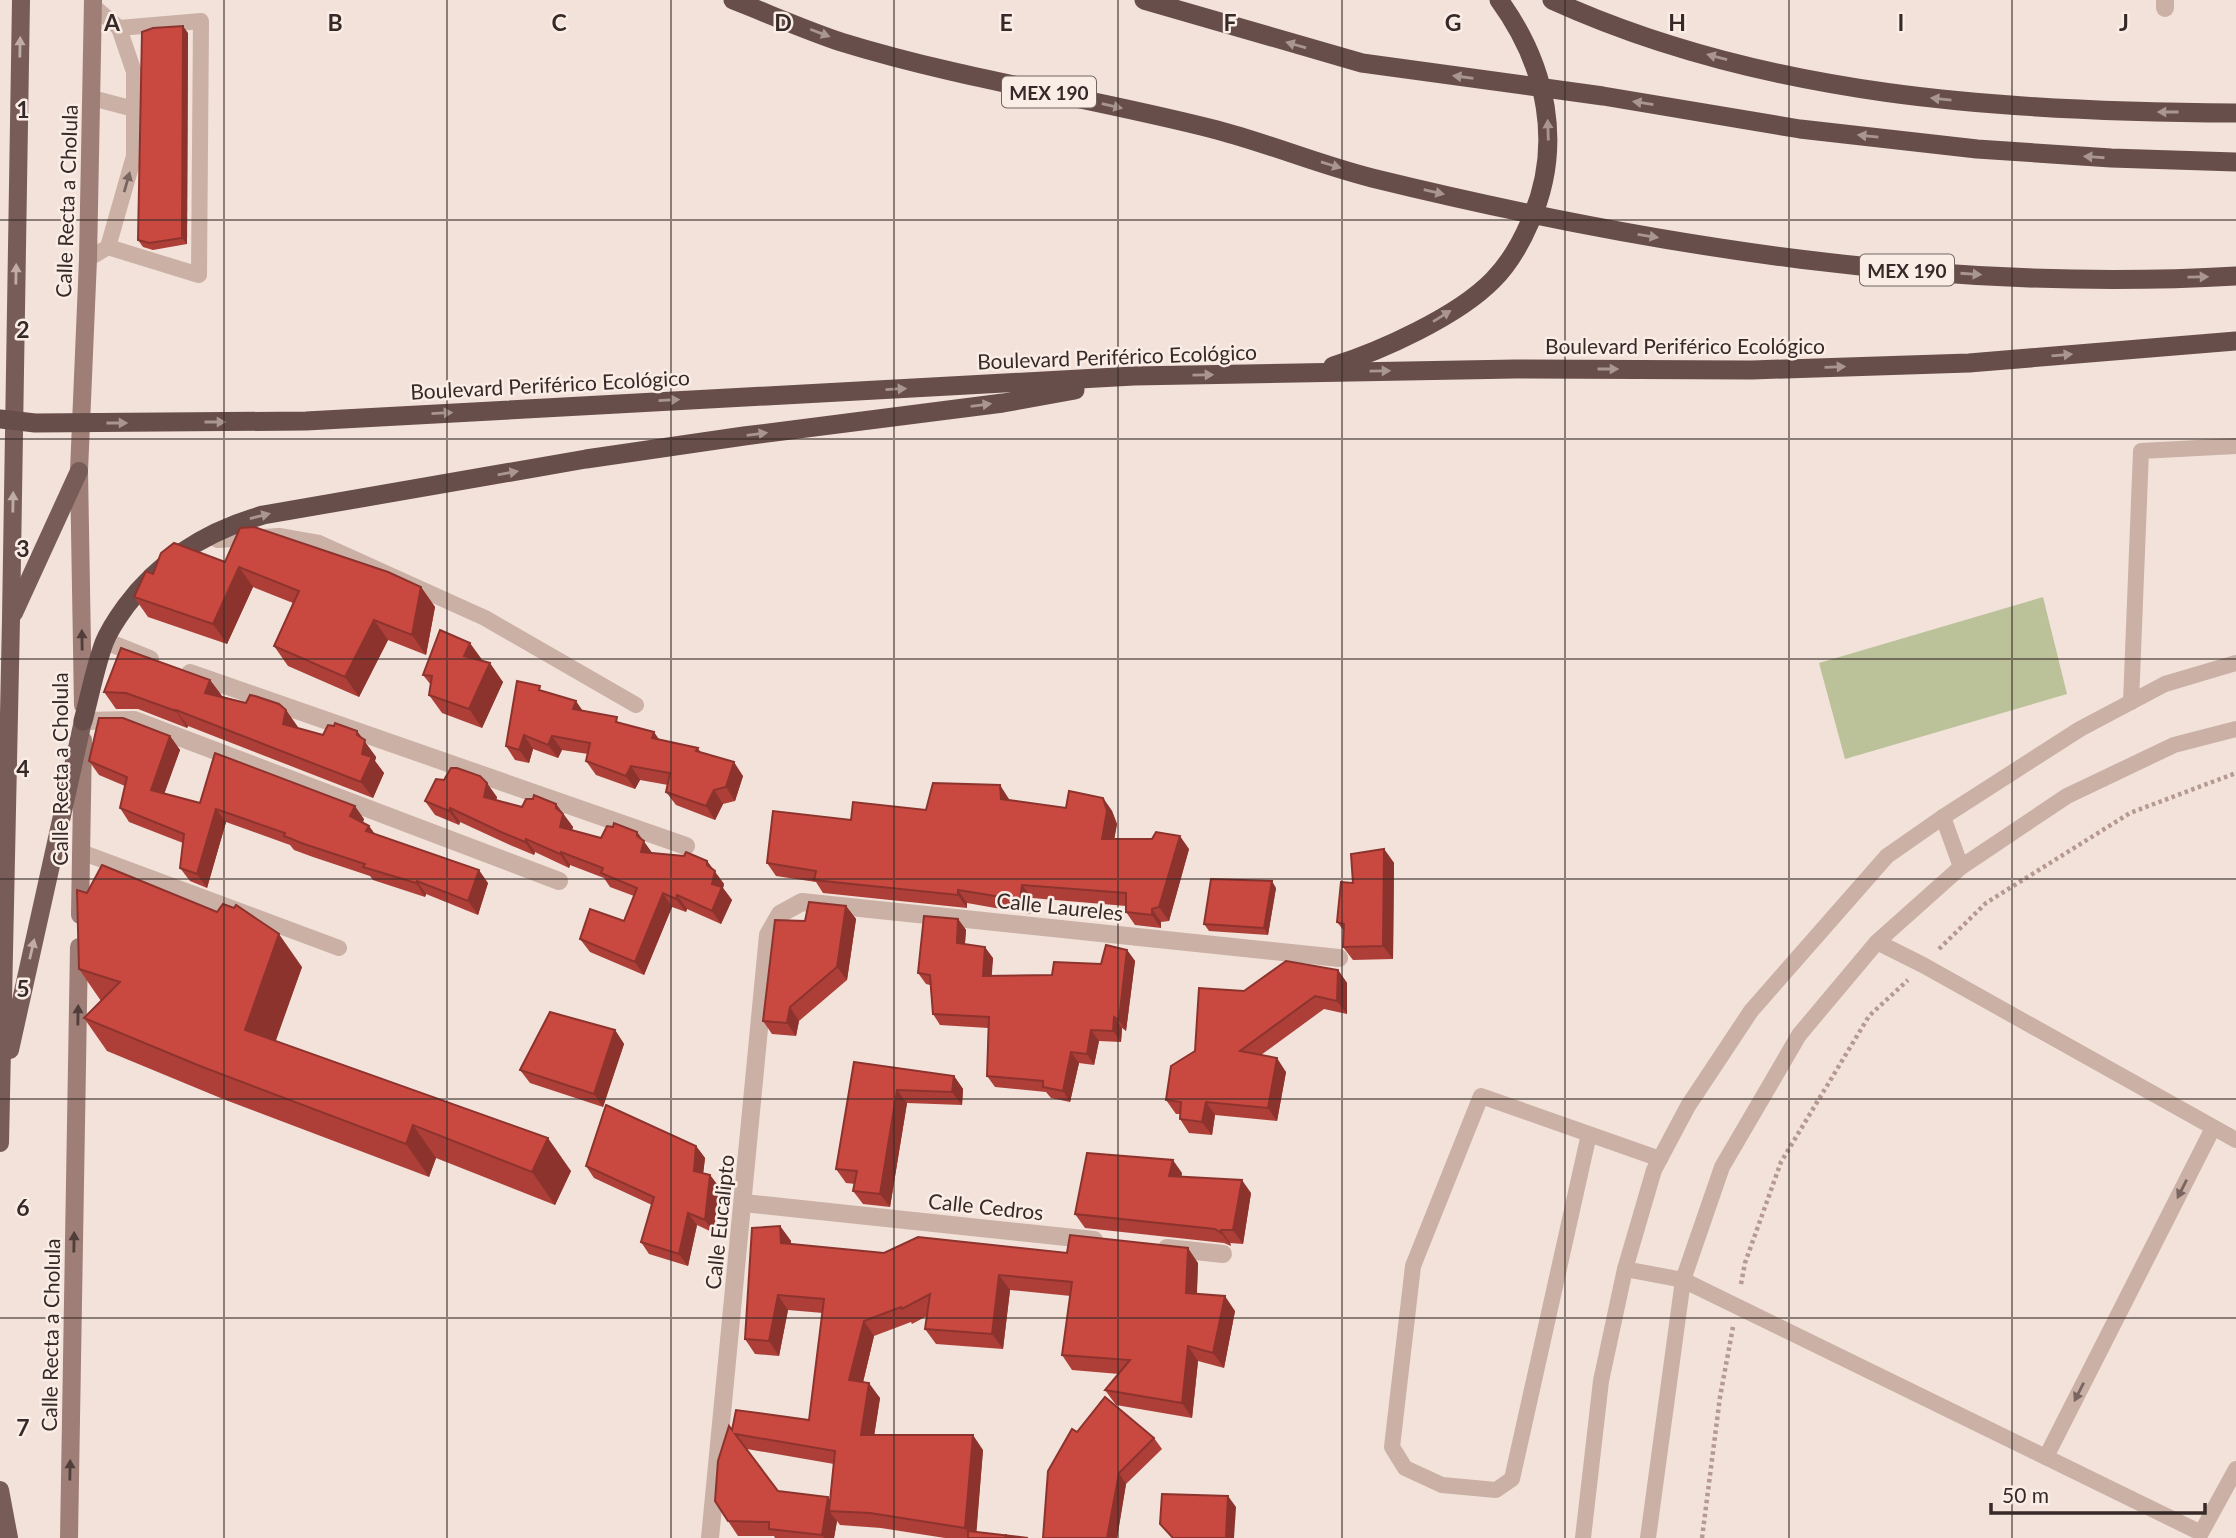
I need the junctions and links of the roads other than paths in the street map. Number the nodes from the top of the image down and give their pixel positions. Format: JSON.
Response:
{"nodes":[{"id":1,"x":21,"y":0,"type":"edge"},
{"id":2,"x":733,"y":0,"type":"edge"},
{"id":3,"x":1144,"y":0,"type":"edge"},
{"id":4,"x":1499,"y":0,"type":"edge"},
{"id":5,"x":1552,"y":0,"type":"edge"},
{"id":6,"x":93,"y":3,"type":"edge"},
{"id":7,"x":119,"y":28,"type":"junction"},
{"id":8,"x":92,"y":98,"type":"junction"},
{"id":9,"x":134,"y":109,"type":"junction"},
{"id":10,"x":2236,"y":113,"type":"edge"},
{"id":11,"x":2236,"y":162,"type":"edge"},
{"id":12,"x":108,"y":247,"type":"junction"},
{"id":13,"x":88,"y":260,"type":"junction"},
{"id":14,"x":2236,"y":276,"type":"edge"},
{"id":15,"x":2236,"y":341,"type":"edge"},
{"id":16,"x":1312,"y":372,"type":"junction"},
{"id":17,"x":1134,"y":376,"type":"junction"},
{"id":18,"x":0,"y":419,"type":"edge"},
{"id":19,"x":2236,"y":446,"type":"edge"},
{"id":20,"x":79,"y":471,"type":"junction"},
{"id":21,"x":208,"y":535,"type":"junction"},
{"id":22,"x":11,"y":619,"type":"junction"},
{"id":23,"x":105,"y":641,"type":"junction"},
{"id":24,"x":2236,"y":663,"type":"edge"},
{"id":25,"x":2131,"y":702,"type":"junction"},
{"id":26,"x":636,"y":705,"type":"dead end"},
{"id":27,"x":83,"y":721,"type":"junction"},
{"id":28,"x":2236,"y":729,"type":"edge"},
{"id":29,"x":1943,"y":817,"type":"junction"},
{"id":30,"x":685,"y":846,"type":"dead end"},
{"id":31,"x":81,"y":852,"type":"junction"},
{"id":32,"x":1961,"y":867,"type":"junction"},
{"id":33,"x":559,"y":881,"type":"dead end"},
{"id":34,"x":780,"y":914,"type":"joint"},
{"id":35,"x":1877,"y":942,"type":"junction"},
{"id":36,"x":340,"y":948,"type":"dead end"},
{"id":37,"x":1339,"y":958,"type":"dead end"},
{"id":38,"x":1,"y":1088,"type":"edge"},
{"id":39,"x":2213,"y":1128,"type":"junction"},
{"id":40,"x":1589,"y":1134,"type":"junction"},
{"id":41,"x":2236,"y":1140,"type":"edge"},
{"id":42,"x":0,"y":1143,"type":"edge"},
{"id":43,"x":1660,"y":1159,"type":"junction"},
{"id":44,"x":744,"y":1203,"type":"junction"},
{"id":45,"x":1113,"y":1242,"type":"edge"},
{"id":46,"x":1154,"y":1247,"type":"edge"},
{"id":47,"x":1223,"y":1254,"type":"dead end"},
{"id":48,"x":1625,"y":1269,"type":"junction"},
{"id":49,"x":1683,"y":1280,"type":"junction"},
{"id":50,"x":2046,"y":1457,"type":"junction"},
{"id":51,"x":2236,"y":1469,"type":"edge"},
{"id":52,"x":0,"y":1490,"type":"edge"},
{"id":53,"x":9,"y":1538,"type":"edge"},
{"id":54,"x":69,"y":1538,"type":"edge"},
{"id":55,"x":709,"y":1538,"type":"edge"},
{"id":56,"x":1583,"y":1538,"type":"edge"},
{"id":57,"x":1648,"y":1538,"type":"edge"}],
"edges":[{"from":22,"to":1,"type":"main road","one_way":true},
{"from":2,"to":14,"type":"highway","number":"MEX 190","one_way":true},
{"from":11,"to":3,"type":"highway","one_way":true},
{"from":16,"to":4,"type":"highway","one_way":true},
{"from":10,"to":5,"type":"highway","one_way":true},
{"from":6,"to":7,"type":"lane"},
{"from":6,"to":8,"type":"main road","name":"Calle Recta a Cholula"},
{"from":7,"to":9,"type":"lane"},
{"from":7,"to":12,"type":"lane"},
{"from":8,"to":9,"type":"lane"},
{"from":8,"to":13,"type":"main road","name":"Calle Recta a Cholula"},
{"from":12,"to":9,"type":"lane","one_way":true},
{"from":12,"to":13,"type":"lane"},
{"from":13,"to":20,"type":"main road","name":"Calle Recta a Cholula"},
{"from":16,"to":15,"type":"highway","name":"Boulevard Periférico Ecológico","one_way":true},
{"from":17,"to":16,"type":"highway","name":"Boulevard Periférico Ecológico","one_way":true},
{"from":18,"to":17,"type":"highway","name":"Boulevard Periférico Ecológico","one_way":true},
{"from":21,"to":17,"type":"highway","one_way":true},
{"from":19,"to":25,"type":"lane"},
{"from":20,"to":22,"type":"main road"},
{"from":27,"to":20,"type":"main road","name":"Calle Recta a Cholula","one_way":true},
{"from":21,"to":23,"type":"highway"},
{"from":21,"to":26,"type":"lane"},
{"from":22,"to":38,"type":"main road"},
{"from":23,"to":27,"type":"highway"},
{"from":23,"to":30,"type":"street"},
{"from":24,"to":25,"type":"lane"},
{"from":25,"to":29,"type":"lane"},
{"from":27,"to":31,"type":"main road","name":"Calle Recta a Cholula"},
{"from":27,"to":33,"type":"street"},
{"from":38,"to":27,"type":"main road","one_way":true},
{"from":28,"to":32,"type":"lane"},
{"from":29,"to":32,"type":"lane"},
{"from":29,"to":43,"type":"lane"},
{"from":31,"to":36,"type":"lane"},
{"from":54,"to":31,"type":"main road","name":"Calle Recta a Cholula","one_way":true},
{"from":32,"to":35,"type":"lane"},
{"from":34,"to":37,"type":"street","name":"Calle Laureles"},
{"from":34,"to":44,"type":"street","name":"Calle Eucalipto"},
{"from":35,"to":39,"type":"lane"},
{"from":35,"to":49,"type":"lane"},
{"from":38,"to":42,"type":"main road"},
{"from":39,"to":41,"type":"lane"},
{"from":39,"to":50,"type":"lane","one_way":true},
{"from":40,"to":40,"type":"lane"},
{"from":40,"to":43,"type":"lane"},
{"from":43,"to":48,"type":"lane"},
{"from":44,"to":45,"type":"street","name":"Calle Cedros"},
{"from":44,"to":55,"type":"street","name":"Calle Eucalipto"},
{"from":46,"to":47,"type":"street"},
{"from":48,"to":49,"type":"lane"},
{"from":48,"to":56,"type":"lane"},
{"from":49,"to":50,"type":"lane"},
{"from":49,"to":57,"type":"lane"},
{"from":50,"to":51,"type":"lane"},
{"from":52,"to":53,"type":"main road"}]}
